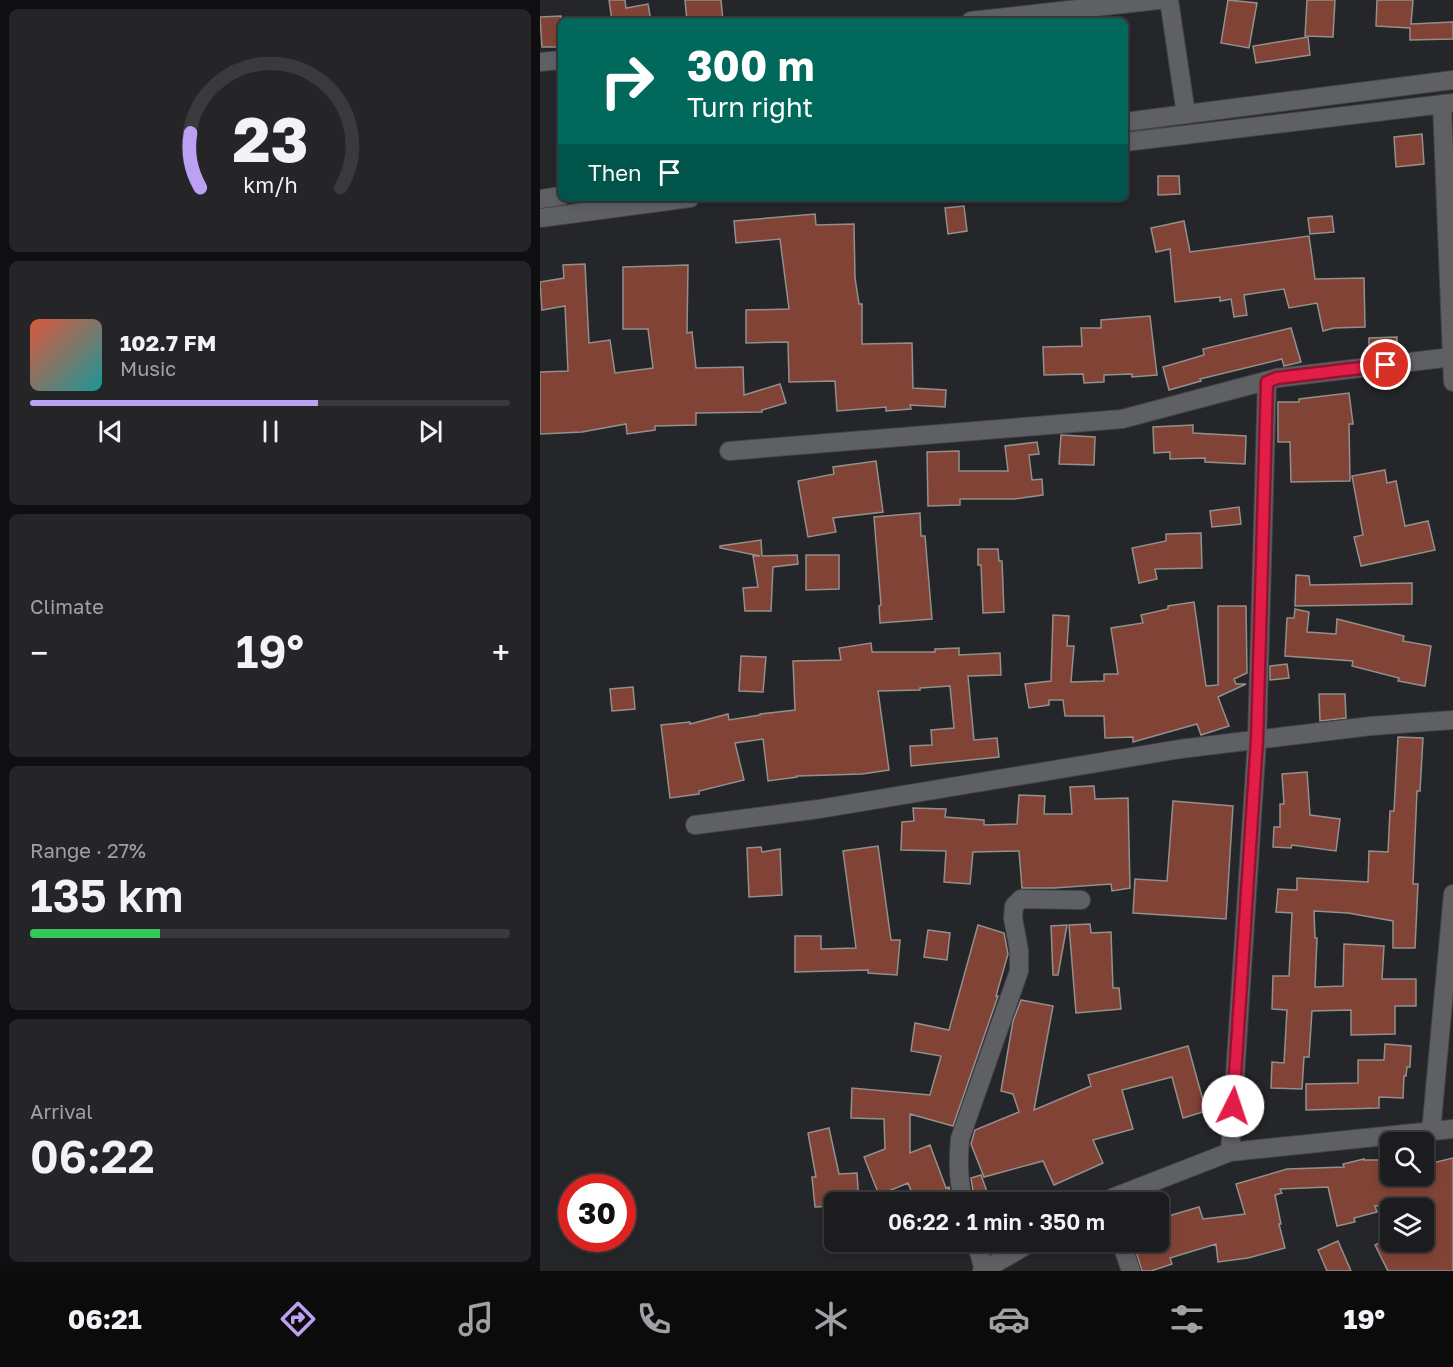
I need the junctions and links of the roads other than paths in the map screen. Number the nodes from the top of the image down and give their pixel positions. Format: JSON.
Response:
{"nodes":[{"id":1,"x":1158,"y":0,"type":"edge"},
{"id":2,"x":1169,"y":0,"type":"edge"},
{"id":3,"x":1034,"y":7,"type":"edge"},
{"id":4,"x":984,"y":18,"type":"edge"},
{"id":5,"x":558,"y":60,"type":"edge"},
{"id":6,"x":540,"y":62,"type":"edge"},
{"id":7,"x":1453,"y":80,"type":"edge"},
{"id":8,"x":1448,"y":103,"type":"edge"},
{"id":9,"x":1186,"y":114,"type":"junction"},
{"id":10,"x":1128,"y":122,"type":"edge"},
{"id":11,"x":1128,"y":142,"type":"edge"},
{"id":12,"x":558,"y":196,"type":"edge"},
{"id":13,"x":540,"y":199,"type":"edge"},
{"id":14,"x":668,"y":201,"type":"edge"},
{"id":15,"x":540,"y":218,"type":"edge"},
{"id":16,"x":1452,"y":357,"type":"edge"},
{"id":17,"x":1267,"y":382,"type":"junction"},
{"id":18,"x":1453,"y":382,"type":"edge"},
{"id":19,"x":729,"y":451,"type":"dead end"},
{"id":20,"x":1453,"y":720,"type":"edge"},
{"id":21,"x":1257,"y":740,"type":"junction"},
{"id":22,"x":695,"y":825,"type":"dead end"},
{"id":23,"x":1453,"y":894,"type":"edge"},
{"id":24,"x":1081,"y":900,"type":"dead end"},
{"id":25,"x":1451,"y":936,"type":"edge"},
{"id":26,"x":1453,"y":1129,"type":"edge"},
{"id":27,"x":1431,"y":1132,"type":"joint"},
{"id":28,"x":1380,"y":1137,"type":"edge"},
{"id":29,"x":1230,"y":1152,"type":"junction"},
{"id":30,"x":961,"y":1192,"type":"edge"},
{"id":31,"x":1130,"y":1192,"type":"edge"},
{"id":32,"x":978,"y":1252,"type":"edge"},
{"id":33,"x":1014,"y":1252,"type":"edge"},
{"id":34,"x":1124,"y":1252,"type":"edge"},
{"id":35,"x":983,"y":1270,"type":"edge"},
{"id":36,"x":1131,"y":1271,"type":"edge"}],
"edges":[{"from":1,"to":3,"type":"street"},
{"from":2,"to":9,"type":"street"},
{"from":3,"to":4,"type":"street"},
{"from":5,"to":6,"type":"street"},
{"from":7,"to":9,"type":"street"},
{"from":8,"to":11,"type":"street"},
{"from":8,"to":16,"type":"street"},
{"from":9,"to":10,"type":"street"},
{"from":12,"to":13,"type":"street"},
{"from":14,"to":15,"type":"street"},
{"from":16,"to":17,"type":"street"},
{"from":16,"to":18,"type":"street"},
{"from":17,"to":19,"type":"street"},
{"from":17,"to":21,"type":"street"},
{"from":20,"to":21,"type":"street"},
{"from":21,"to":22,"type":"street"},
{"from":21,"to":29,"type":"street"},
{"from":23,"to":25,"type":"street"},
{"from":24,"to":30,"type":"street"},
{"from":25,"to":27,"type":"street"},
{"from":26,"to":27,"type":"street"},
{"from":28,"to":29,"type":"street"},
{"from":29,"to":31,"type":"street"},
{"from":32,"to":35,"type":"street"},
{"from":33,"to":35,"type":"street"},
{"from":34,"to":36,"type":"street"}]}
